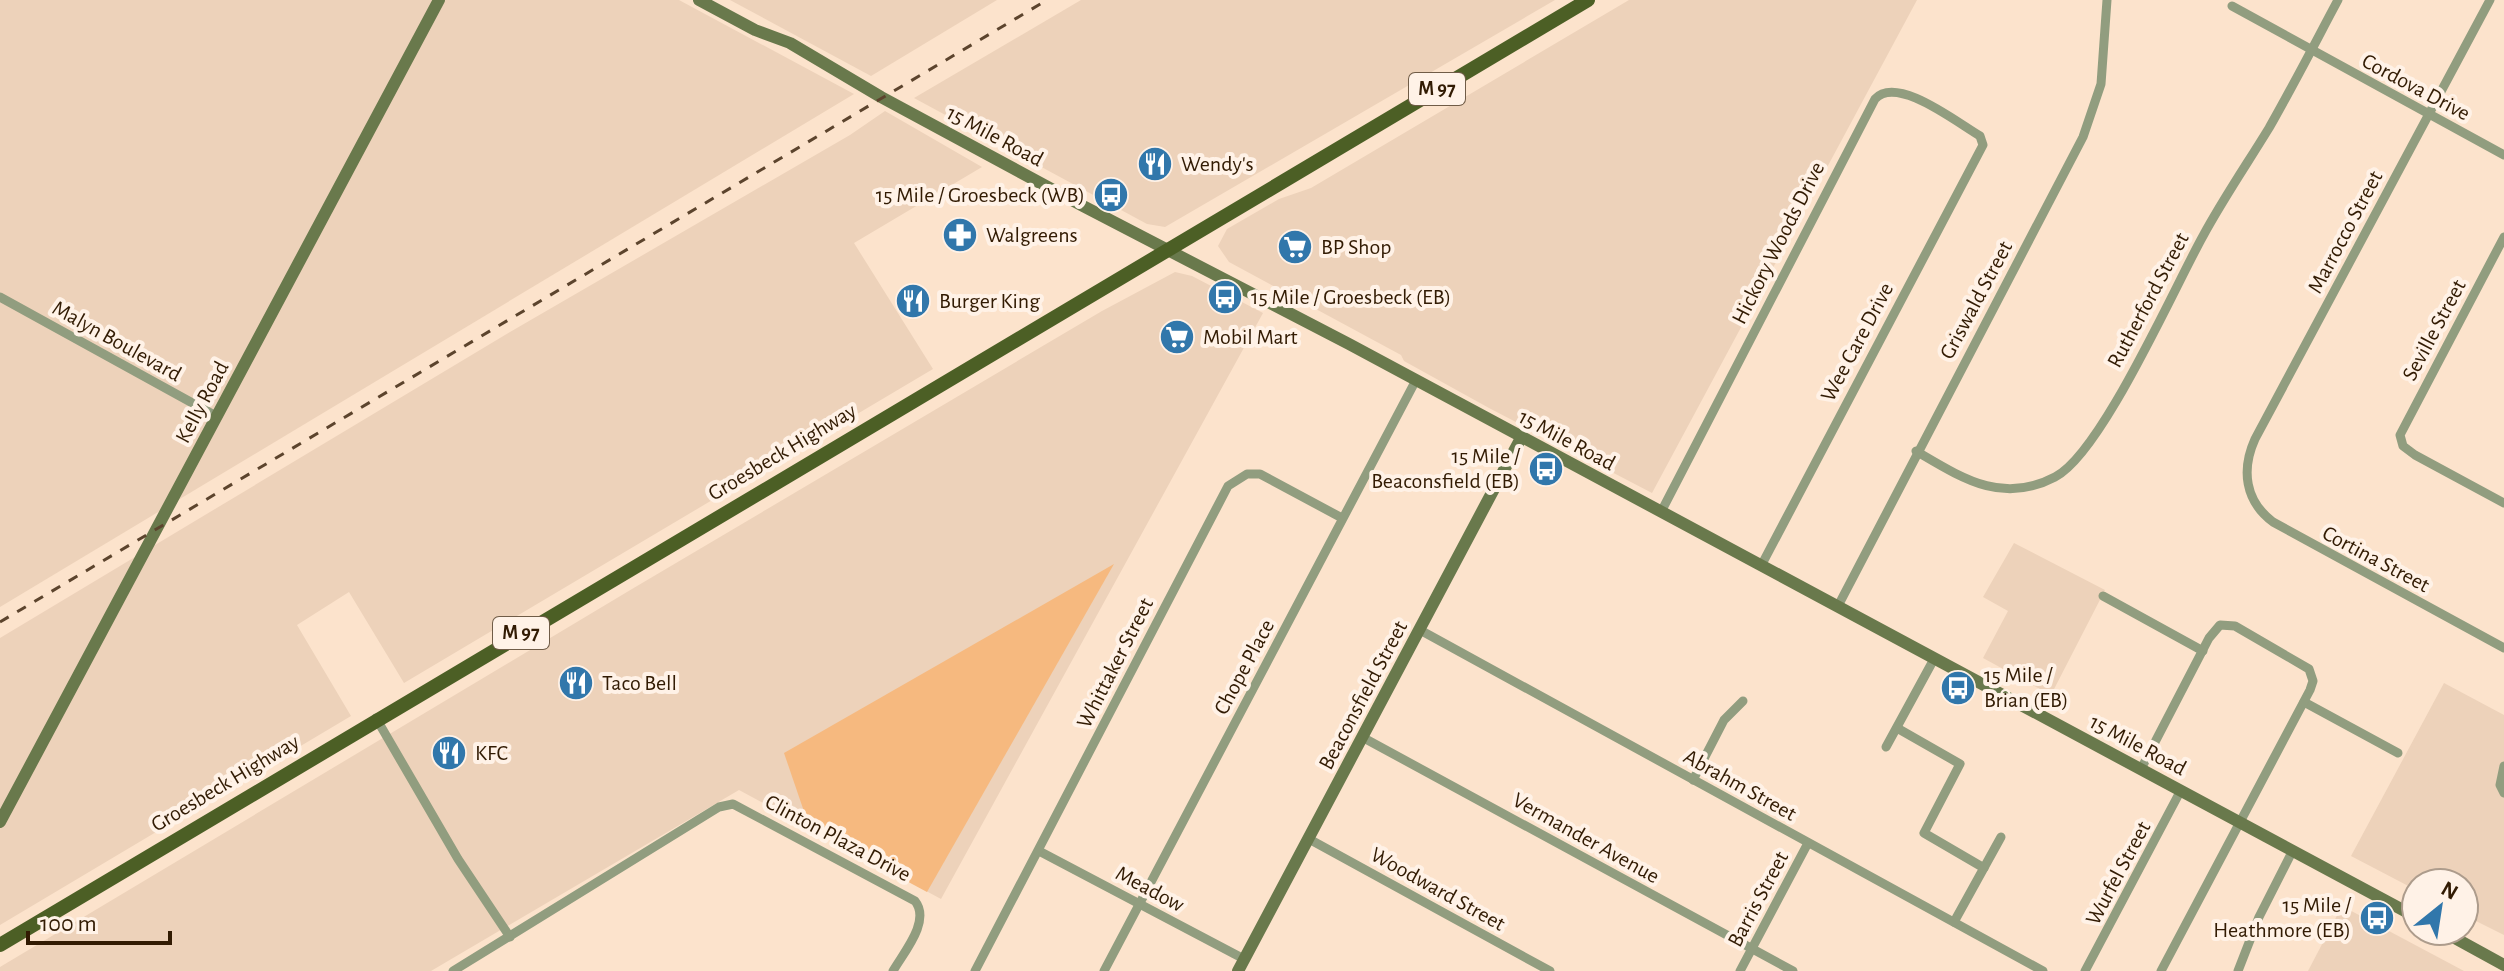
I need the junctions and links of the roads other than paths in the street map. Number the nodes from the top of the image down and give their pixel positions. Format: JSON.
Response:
{"nodes":[{"id":1,"x":439,"y":0,"type":"edge"},
{"id":2,"x":699,"y":0,"type":"edge"},
{"id":3,"x":1588,"y":0,"type":"edge"},
{"id":4,"x":2104,"y":0,"type":"edge"},
{"id":5,"x":2338,"y":0,"type":"edge"},
{"id":6,"x":2490,"y":0,"type":"edge"},
{"id":7,"x":2232,"y":6,"type":"dead end"},
{"id":8,"x":2310,"y":51,"type":"junction"},
{"id":9,"x":2429,"y":114,"type":"junction"},
{"id":10,"x":1980,"y":136,"type":"joint"},
{"id":11,"x":2504,"y":155,"type":"edge"},
{"id":12,"x":2504,"y":237,"type":"edge"},
{"id":13,"x":1165,"y":250,"type":"junction"},
{"id":14,"x":2,"y":302,"type":"edge"},
{"id":15,"x":1416,"y":380,"type":"junction"},
{"id":16,"x":216,"y":416,"type":"junction"},
{"id":17,"x":1521,"y":438,"type":"junction"},
{"id":18,"x":1916,"y":451,"type":"junction"},
{"id":19,"x":2248,"y":486,"type":"joint"},
{"id":20,"x":2504,"y":503,"type":"edge"},
{"id":21,"x":1661,"y":512,"type":"junction"},
{"id":22,"x":1342,"y":518,"type":"junction"},
{"id":23,"x":1761,"y":566,"type":"junction"},
{"id":24,"x":2103,"y":596,"type":"dead end"},
{"id":25,"x":1838,"y":606,"type":"junction"},
{"id":26,"x":1420,"y":630,"type":"junction"},
{"id":27,"x":2504,"y":648,"type":"edge"},
{"id":28,"x":2203,"y":651,"type":"junction"},
{"id":29,"x":1934,"y":659,"type":"junction"},
{"id":30,"x":1743,"y":701,"type":"dead end"},
{"id":31,"x":2304,"y":702,"type":"junction"},
{"id":32,"x":376,"y":718,"type":"junction"},
{"id":33,"x":1897,"y":728,"type":"junction"},
{"id":34,"x":1362,"y":737,"type":"junction"},
{"id":35,"x":1886,"y":747,"type":"dead end"},
{"id":36,"x":2398,"y":753,"type":"dead end"},
{"id":37,"x":2504,"y":766,"type":"edge"},
{"id":38,"x":2141,"y":769,"type":"junction"},
{"id":39,"x":1693,"y":780,"type":"junction"},
{"id":40,"x":2181,"y":790,"type":"junction"},
{"id":41,"x":2504,"y":793,"type":"edge"},
{"id":42,"x":0,"y":822,"type":"edge"},
{"id":43,"x":2240,"y":823,"type":"junction"},
{"id":44,"x":2001,"y":837,"type":"dead end"},
{"id":45,"x":1309,"y":839,"type":"junction"},
{"id":46,"x":1808,"y":843,"type":"junction"},
{"id":47,"x":2293,"y":850,"type":"junction"},
{"id":48,"x":1039,"y":851,"type":"junction"},
{"id":49,"x":1984,"y":868,"type":"junction"},
{"id":50,"x":1139,"y":905,"type":"junction"},
{"id":51,"x":2400,"y":908,"type":"edge"},
{"id":52,"x":1954,"y":922,"type":"junction"},
{"id":53,"x":510,"y":937,"type":"junction"},
{"id":54,"x":0,"y":945,"type":"edge"},
{"id":55,"x":2471,"y":947,"type":"edge"},
{"id":56,"x":1752,"y":949,"type":"junction"},
{"id":57,"x":1241,"y":965,"type":"edge"},
{"id":58,"x":2504,"y":965,"type":"edge"},
{"id":59,"x":453,"y":971,"type":"edge"},
{"id":60,"x":893,"y":971,"type":"edge"},
{"id":61,"x":975,"y":971,"type":"edge"},
{"id":62,"x":1104,"y":971,"type":"edge"},
{"id":63,"x":1550,"y":971,"type":"edge"},
{"id":64,"x":1740,"y":971,"type":"edge"},
{"id":65,"x":1793,"y":971,"type":"edge"},
{"id":66,"x":2043,"y":971,"type":"edge"},
{"id":67,"x":2085,"y":971,"type":"edge"},
{"id":68,"x":2161,"y":971,"type":"edge"},
{"id":69,"x":2238,"y":971,"type":"edge"}],
"edges":[{"from":1,"to":16,"type":"main road","name":"Kelly Road"},
{"from":2,"to":13,"type":"main road","name":"15 Mile Road"},
{"from":3,"to":13,"type":"main road","name":"Groesbeck Highway","number":"M 97"},
{"from":4,"to":18,"type":"street","name":"Griswald Street"},
{"from":5,"to":8,"type":"street","name":"Rutherford Street"},
{"from":6,"to":9,"type":"street","name":"Marrocco Street"},
{"from":7,"to":8,"type":"street","name":"Cordova Drive"},
{"from":8,"to":9,"type":"street","name":"Cordova Drive"},
{"from":8,"to":18,"type":"street","name":"Rutherford Street"},
{"from":9,"to":11,"type":"street","name":"Cordova Drive"},
{"from":9,"to":19,"type":"street","name":"Marrocco Street"},
{"from":10,"to":21,"type":"street","name":"Hickory Woods Drive"},
{"from":10,"to":23,"type":"street","name":"Wee Care Drive"},
{"from":12,"to":20,"type":"street","name":"Seville Street"},
{"from":13,"to":15,"type":"main road","name":"15 Mile Road"},
{"from":13,"to":32,"type":"main road","name":"Groesbeck Highway","number":"M 97"},
{"from":14,"to":16,"type":"street","name":"Malyn Boulevard"},
{"from":15,"to":17,"type":"main road","name":"15 Mile Road"},
{"from":15,"to":22,"type":"street","name":"Chope Place"},
{"from":16,"to":42,"type":"main road","name":"Kelly Road"},
{"from":17,"to":21,"type":"main road","name":"15 Mile Road"},
{"from":17,"to":26,"type":"main road","name":"Beaconsfield Street"},
{"from":18,"to":25,"type":"street","name":"Griswald Street"},
{"from":19,"to":27,"type":"street","name":"Cortina Street"},
{"from":21,"to":23,"type":"main road","name":"15 Mile Road"},
{"from":22,"to":48,"type":"street","name":"Whittaker Street"},
{"from":22,"to":50,"type":"street","name":"Chope Place"},
{"from":23,"to":25,"type":"main road","name":"15 Mile Road"},
{"from":24,"to":28,"type":"street"},
{"from":25,"to":29,"type":"main road","name":"15 Mile Road"},
{"from":26,"to":34,"type":"main road","name":"Beaconsfield Street"},
{"from":26,"to":39,"type":"street","name":"Abrahm Street"},
{"from":28,"to":31,"type":"street"},
{"from":28,"to":38,"type":"street"},
{"from":29,"to":33,"type":"street"},
{"from":29,"to":38,"type":"main road","name":"15 Mile Road"},
{"from":30,"to":39,"type":"street"},
{"from":31,"to":36,"type":"street"},
{"from":31,"to":43,"type":"street"},
{"from":32,"to":53,"type":"street"},
{"from":32,"to":54,"type":"main road","name":"Groesbeck Highway","number":"M 97"},
{"from":33,"to":35,"type":"street"},
{"from":33,"to":49,"type":"street"},
{"from":34,"to":45,"type":"main road","name":"Beaconsfield Street"},
{"from":34,"to":56,"type":"street","name":"Vermander Avenue"},
{"from":37,"to":41,"type":"street"},
{"from":38,"to":40,"type":"main road","name":"15 Mile Road"},
{"from":39,"to":46,"type":"street","name":"Abrahm Street"},
{"from":40,"to":43,"type":"main road","name":"15 Mile Road"},
{"from":40,"to":67,"type":"street","name":"Wurfel Street"},
{"from":43,"to":47,"type":"main road","name":"15 Mile Road"},
{"from":43,"to":68,"type":"street"},
{"from":44,"to":49,"type":"street"},
{"from":45,"to":57,"type":"main road","name":"Beaconsfield Street"},
{"from":45,"to":63,"type":"street","name":"Woodward Street"},
{"from":46,"to":52,"type":"street","name":"Abrahm Street"},
{"from":46,"to":56,"type":"street","name":"Barris Street"},
{"from":47,"to":51,"type":"main road","name":"15 Mile Road"},
{"from":47,"to":69,"type":"street"},
{"from":48,"to":50,"type":"street","name":"Meadow"},
{"from":48,"to":61,"type":"street","name":"Whittaker Street"},
{"from":49,"to":52,"type":"street"},
{"from":50,"to":57,"type":"street","name":"Meadow"},
{"from":50,"to":62,"type":"street","name":"Chope Place"},
{"from":52,"to":66,"type":"street","name":"Abrahm Street"},
{"from":53,"to":59,"type":"street","name":"Clinton Plaza Drive"},
{"from":53,"to":60,"type":"street","name":"Clinton Plaza Drive"},
{"from":55,"to":58,"type":"main road"},
{"from":56,"to":64,"type":"street","name":"Barris Street"},
{"from":56,"to":65,"type":"street","name":"Vermander Avenue"}]}
